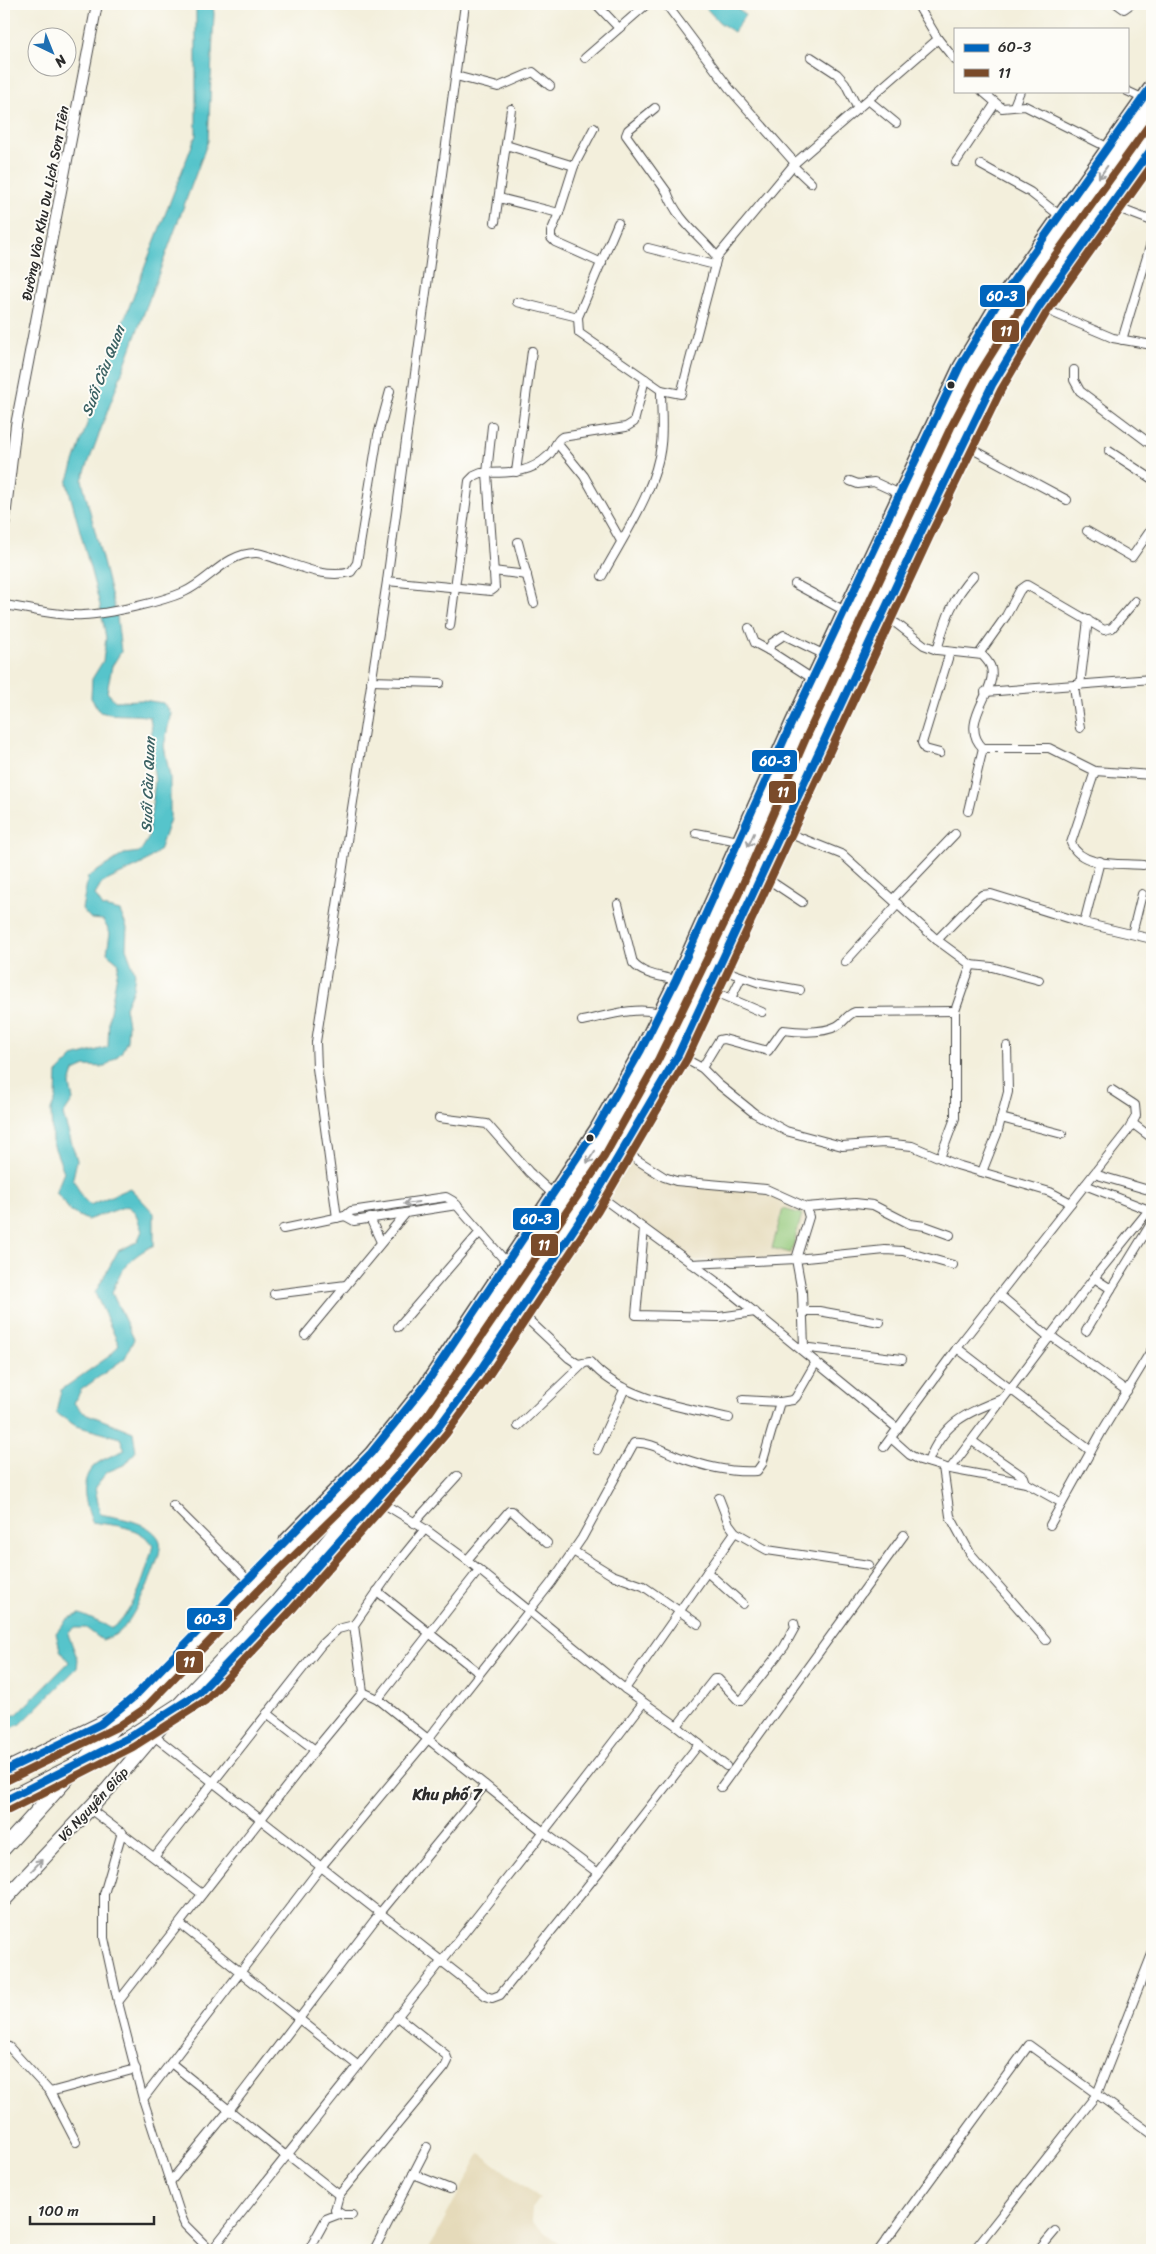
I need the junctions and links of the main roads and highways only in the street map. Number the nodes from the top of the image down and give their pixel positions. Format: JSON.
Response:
{"nodes":[{"id":1,"x":1152,"y":85,"type":"edge"},
{"id":2,"x":1147,"y":101,"type":"edge"},
{"id":3,"x":1152,"y":130,"type":"edge"},
{"id":4,"x":1152,"y":148,"type":"edge"},
{"id":5,"x":1122,"y":158,"type":"junction"},
{"id":6,"x":1045,"y":244,"type":"junction"},
{"id":7,"x":1034,"y":305,"type":"junction"},
{"id":8,"x":849,"y":613,"type":"junction"},
{"id":9,"x":782,"y":757,"type":"junction"},
{"id":10,"x":799,"y":785,"type":"junction"},
{"id":11,"x":759,"y":809,"type":"junction"},
{"id":12,"x":645,"y":1053,"type":"junction"},
{"id":13,"x":583,"y":1183,"type":"junction"},
{"id":14,"x":558,"y":1198,"type":"junction"},
{"id":15,"x":146,"y":1686,"type":"junction"},
{"id":16,"x":138,"y":1701,"type":"junction"},
{"id":17,"x":179,"y":1705,"type":"junction"},
{"id":18,"x":110,"y":1733,"type":"junction"},
{"id":19,"x":136,"y":1757,"type":"junction"},
{"id":20,"x":87,"y":1759,"type":"junction"},
{"id":21,"x":4,"y":1772,"type":"edge"},
{"id":22,"x":4,"y":1801,"type":"edge"},
{"id":23,"x":4,"y":1848,"type":"edge"},
{"id":24,"x":4,"y":1900,"type":"edge"}],
"edges":[{"from":1,"to":2,"type":"main road"},
{"from":2,"to":5,"type":"highway"},
{"from":3,"to":5,"type":"highway"},
{"from":4,"to":5,"type":"main road"},
{"from":5,"to":6,"type":"highway","one_way":true},
{"from":5,"to":6,"type":"main road"},
{"from":5,"to":7,"type":"highway"},
{"from":5,"to":7,"type":"main road"},
{"from":6,"to":8,"type":"highway"},
{"from":6,"to":8,"type":"main road"},
{"from":7,"to":10,"type":"highway"},
{"from":8,"to":9,"type":"highway"},
{"from":8,"to":9,"type":"main road"},
{"from":9,"to":11,"type":"highway"},
{"from":10,"to":13,"type":"highway"},
{"from":10,"to":13,"type":"main road"},
{"from":11,"to":12,"type":"main road"},
{"from":11,"to":12,"type":"highway","one_way":true},
{"from":12,"to":13,"type":"highway","one_way":true},
{"from":13,"to":14,"type":"highway"},
{"from":13,"to":17,"type":"highway"},
{"from":13,"to":17,"type":"main road"},
{"from":14,"to":15,"type":"main road"},
{"from":14,"to":16,"type":"highway"},
{"from":15,"to":16,"type":"highway"},
{"from":15,"to":18,"type":"main road"},
{"from":16,"to":18,"type":"highway"},
{"from":17,"to":18,"type":"highway"},
{"from":17,"to":19,"type":"highway","name":"Võ Nguyên Giáp"},
{"from":18,"to":19,"type":"highway"},
{"from":18,"to":20,"type":"highway"},
{"from":18,"to":21,"type":"highway"},
{"from":24,"to":19,"type":"highway","name":"Võ Nguyên Giáp","one_way":true},
{"from":20,"to":22,"type":"highway"},
{"from":20,"to":23,"type":"highway"}]}
